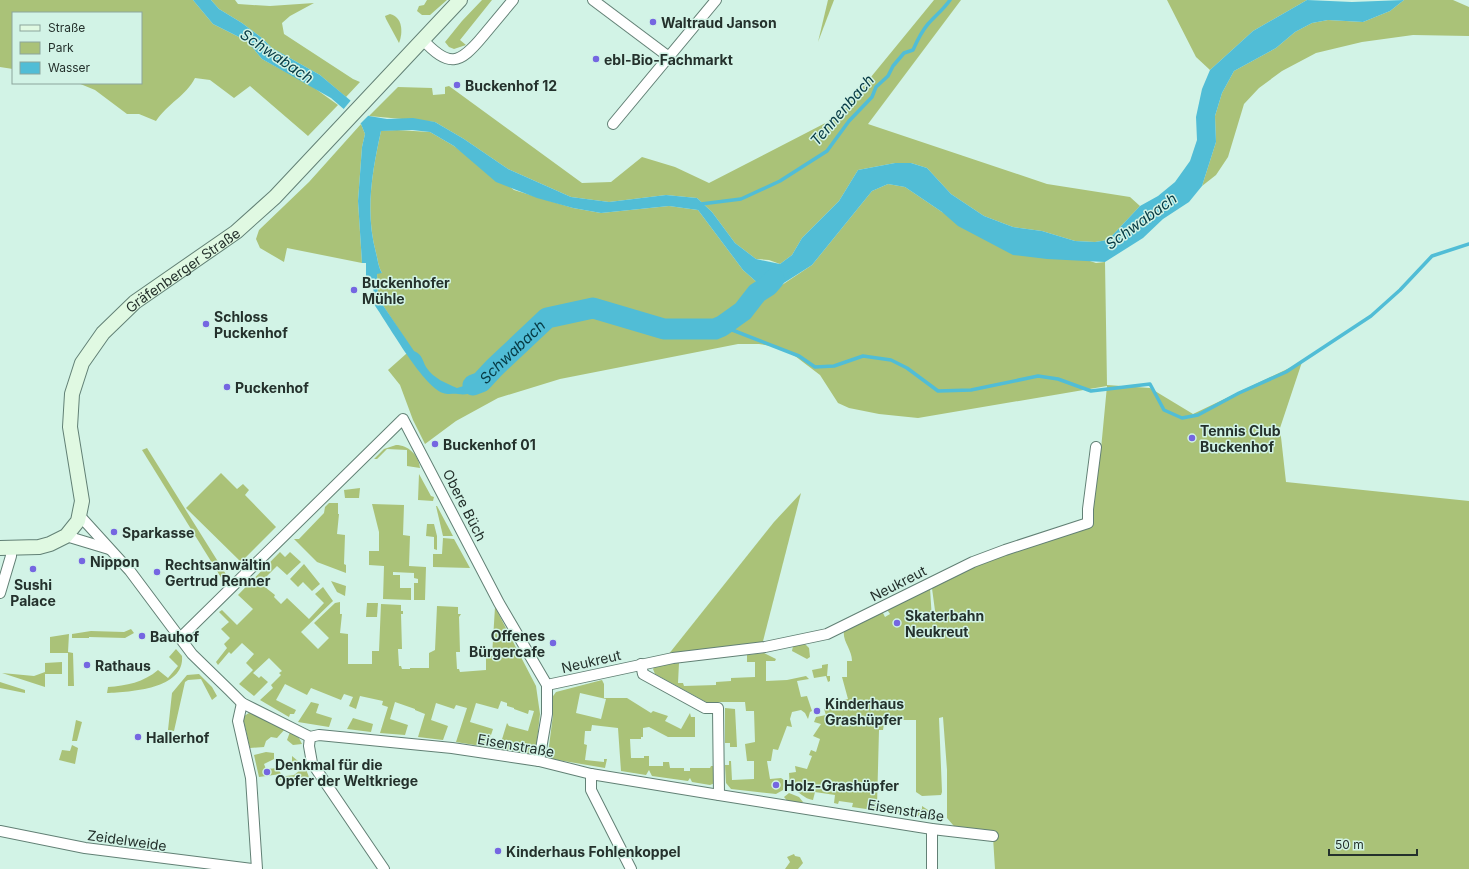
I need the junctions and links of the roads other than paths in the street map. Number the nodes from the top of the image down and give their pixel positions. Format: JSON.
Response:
{"nodes":[{"id":1,"x":460,"y":0,"type":"edge"},
{"id":2,"x":513,"y":0,"type":"edge"},
{"id":3,"x":593,"y":0,"type":"edge"},
{"id":4,"x":716,"y":0,"type":"edge"},
{"id":5,"x":422,"y":39,"type":"junction"},
{"id":6,"x":669,"y":57,"type":"junction"},
{"id":7,"x":613,"y":124,"type":"dead end"},
{"id":8,"x":1096,"y":447,"type":"dead end"},
{"id":9,"x":80,"y":516,"type":"junction"},
{"id":10,"x":66,"y":536,"type":"junction"},
{"id":11,"x":6,"y":548,"type":"edge"},
{"id":12,"x":109,"y":549,"type":"junction"},
{"id":13,"x":0,"y":593,"type":"edge"},
{"id":14,"x":180,"y":638,"type":"junction"},
{"id":15,"x":641,"y":664,"type":"junction"},
{"id":16,"x":547,"y":685,"type":"junction"},
{"id":17,"x":242,"y":702,"type":"junction"},
{"id":18,"x":310,"y":737,"type":"junction"},
{"id":19,"x":539,"y":761,"type":"junction"},
{"id":20,"x":591,"y":774,"type":"junction"},
{"id":21,"x":719,"y":795,"type":"junction"},
{"id":22,"x":932,"y":829,"type":"junction"},
{"id":23,"x":0,"y":831,"type":"edge"},
{"id":24,"x":993,"y":836,"type":"dead end"},
{"id":25,"x":252,"y":869,"type":"edge"},
{"id":26,"x":257,"y":869,"type":"edge"},
{"id":27,"x":384,"y":869,"type":"edge"},
{"id":28,"x":631,"y":869,"type":"edge"},
{"id":29,"x":932,"y":869,"type":"edge"}],
"edges":[{"from":1,"to":5,"type":"main road","name":"Gräfenberger Straße"},
{"from":2,"to":5,"type":"street"},
{"from":3,"to":6,"type":"street"},
{"from":4,"to":6,"type":"street"},
{"from":5,"to":9,"type":"main road","name":"Gräfenberger Straße"},
{"from":6,"to":7,"type":"street"},
{"from":8,"to":15,"type":"street","name":"Neukreut"},
{"from":9,"to":10,"type":"main road"},
{"from":9,"to":12,"type":"street","name":"Eisenstraße"},
{"from":10,"to":11,"type":"main road"},
{"from":10,"to":12,"type":"street"},
{"from":11,"to":13,"type":"street"},
{"from":12,"to":14,"type":"street","name":"Eisenstraße"},
{"from":14,"to":16,"type":"street","name":"Obere Büch"},
{"from":14,"to":17,"type":"street","name":"Eisenstraße"},
{"from":15,"to":16,"type":"street","name":"Neukreut"},
{"from":15,"to":21,"type":"street","name":"Neukreut"},
{"from":16,"to":19,"type":"street"},
{"from":17,"to":18,"type":"street","name":"Eisenstraße"},
{"from":17,"to":26,"type":"street"},
{"from":18,"to":19,"type":"street","name":"Eisenstraße"},
{"from":18,"to":27,"type":"street"},
{"from":19,"to":20,"type":"street","name":"Eisenstraße"},
{"from":20,"to":21,"type":"street","name":"Eisenstraße"},
{"from":20,"to":28,"type":"street"},
{"from":21,"to":22,"type":"street","name":"Eisenstraße"},
{"from":22,"to":24,"type":"street","name":"Eisenstraße"},
{"from":22,"to":29,"type":"street"},
{"from":23,"to":25,"type":"street","name":"Zeidelweide"}]}
